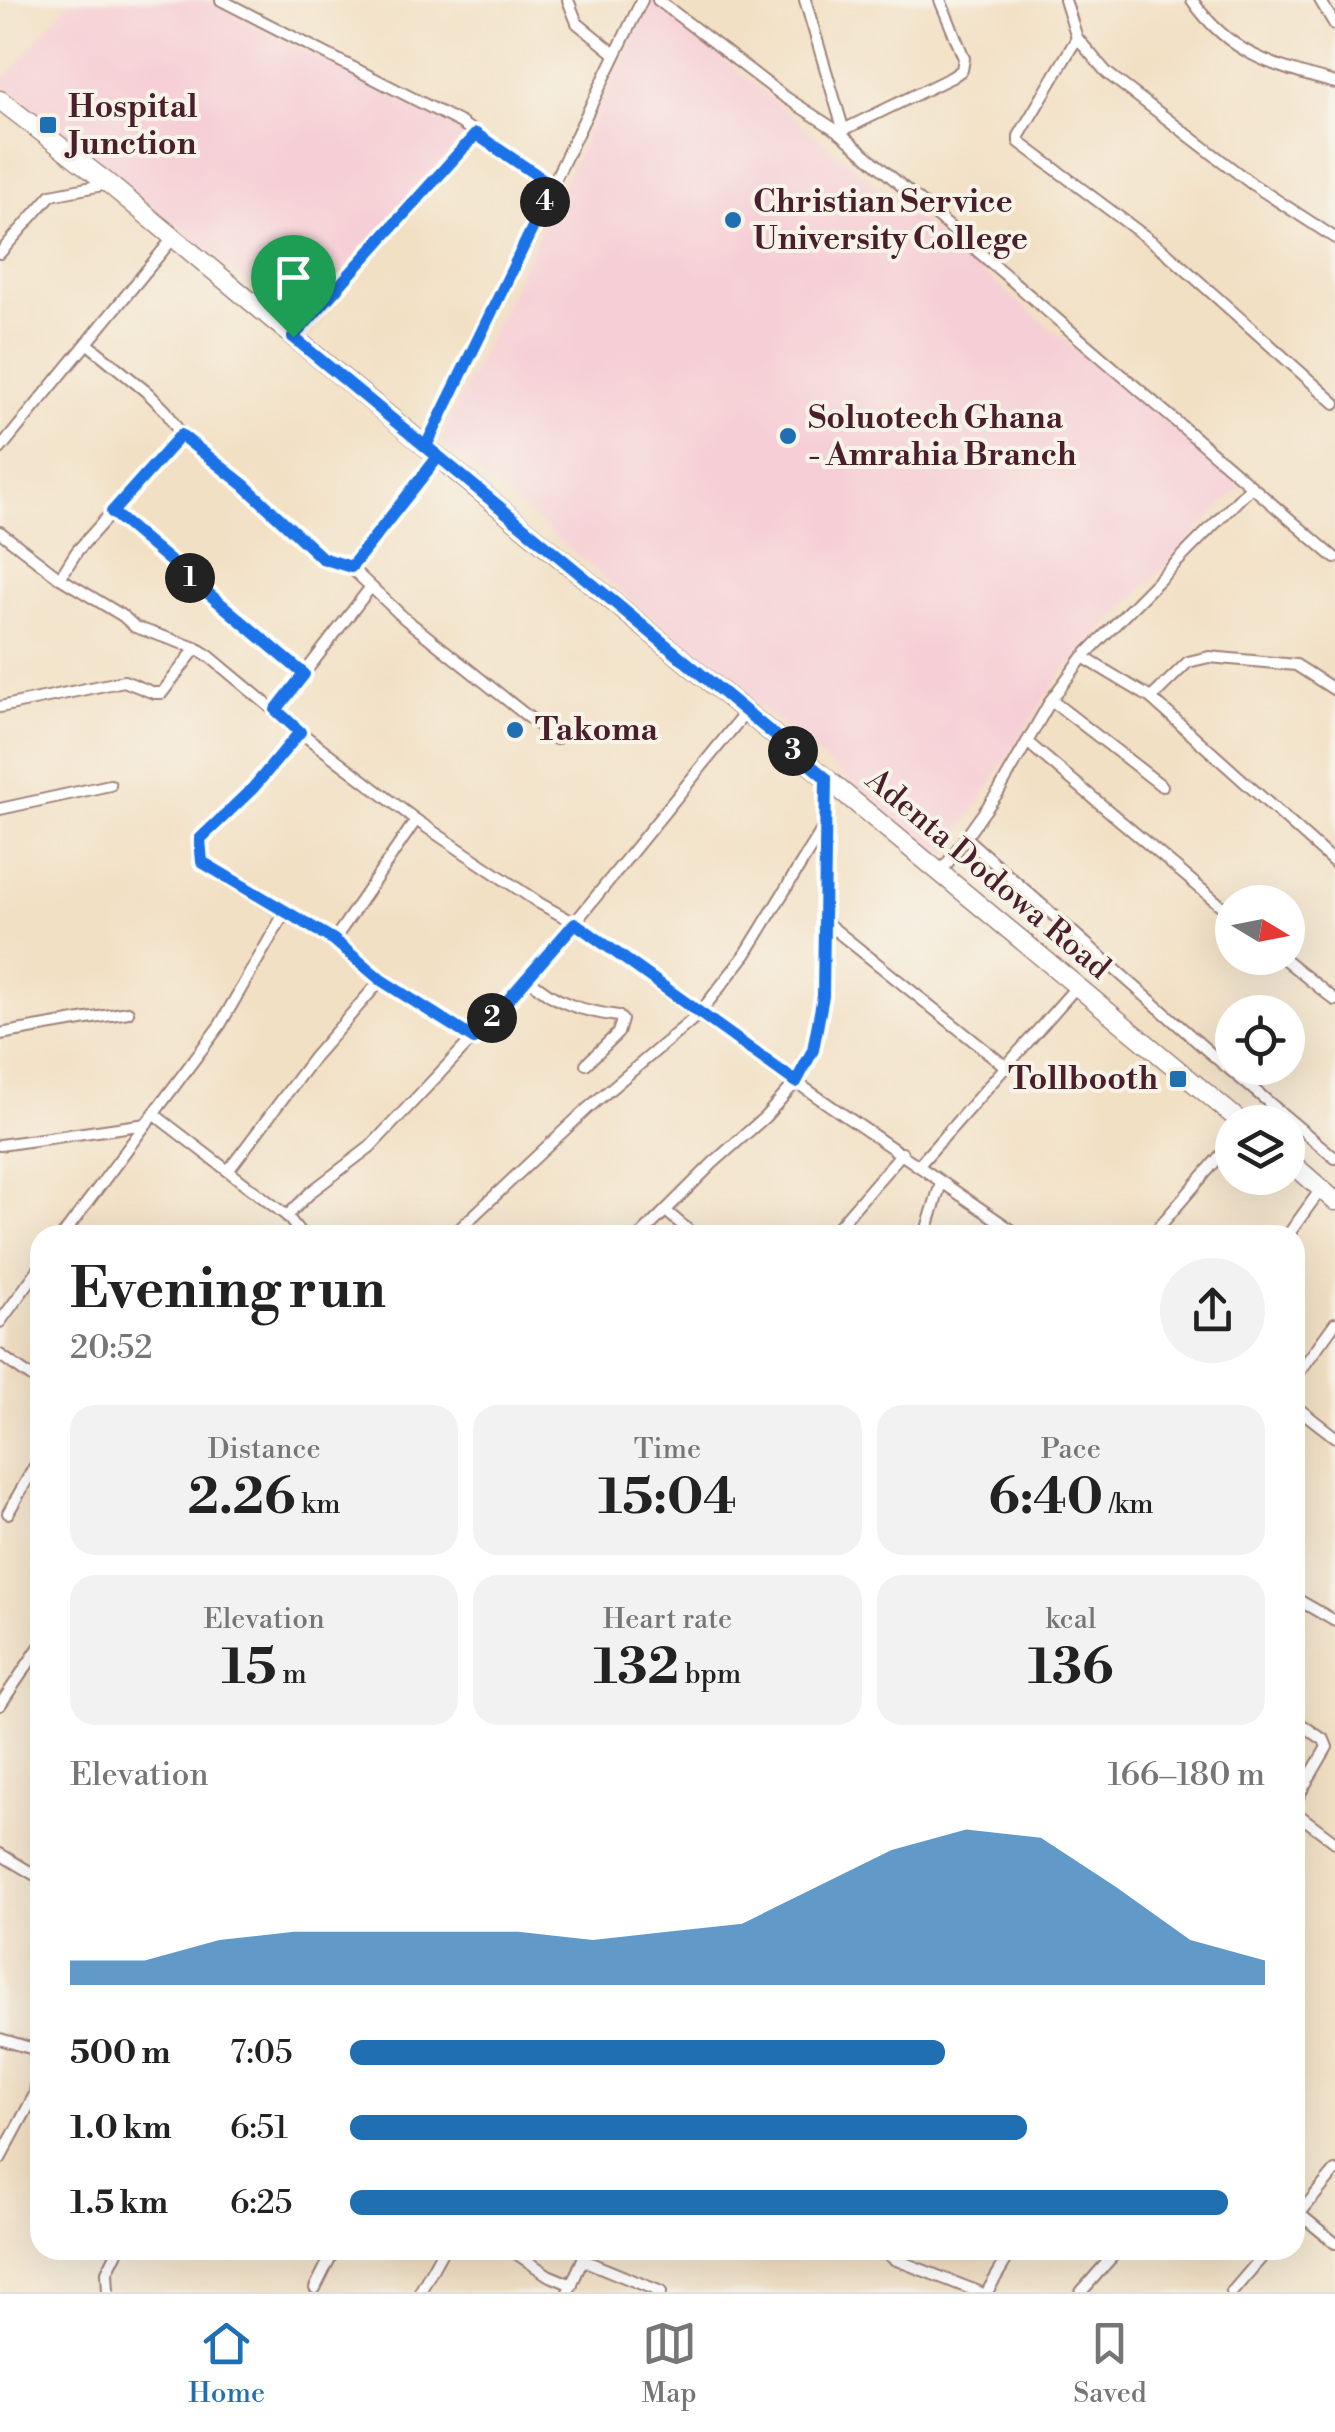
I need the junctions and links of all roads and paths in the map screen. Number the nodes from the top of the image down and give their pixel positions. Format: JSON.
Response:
{"nodes":[{"id":1,"x":221,"y":0,"type":"edge"},
{"id":2,"x":568,"y":0,"type":"edge"},
{"id":3,"x":642,"y":0,"type":"edge"},
{"id":4,"x":658,"y":0,"type":"edge"},
{"id":5,"x":804,"y":0,"type":"edge"},
{"id":6,"x":940,"y":0,"type":"edge"},
{"id":7,"x":1065,"y":0,"type":"edge"},
{"id":8,"x":1192,"y":0,"type":"edge"},
{"id":9,"x":1320,"y":0,"type":"edge"},
{"id":10,"x":1335,"y":25,"type":"edge"},
{"id":11,"x":1077,"y":38,"type":"junction"},
{"id":12,"x":614,"y":53,"type":"junction"},
{"id":13,"x":1334,"y":84,"type":"edge"},
{"id":14,"x":0,"y":100,"type":"edge"},
{"id":15,"x":841,"y":130,"type":"junction"},
{"id":16,"x":476,"y":134,"type":"junction"},
{"id":17,"x":109,"y":184,"type":"junction"},
{"id":18,"x":553,"y":186,"type":"junction"},
{"id":19,"x":174,"y":238,"type":"junction"},
{"id":20,"x":1335,"y":238,"type":"edge"},
{"id":21,"x":0,"y":253,"type":"edge"},
{"id":22,"x":293,"y":337,"type":"junction"},
{"id":23,"x":88,"y":344,"type":"junction"},
{"id":24,"x":1335,"y":404,"type":"edge"},
{"id":25,"x":181,"y":435,"type":"junction"},
{"id":26,"x":0,"y":449,"type":"edge"},
{"id":27,"x":432,"y":451,"type":"junction"},
{"id":28,"x":1250,"y":488,"type":"junction"},
{"id":29,"x":112,"y":512,"type":"junction"},
{"id":30,"x":0,"y":532,"type":"edge"},
{"id":31,"x":1335,"y":558,"type":"edge"},
{"id":32,"x":351,"y":567,"type":"junction"},
{"id":33,"x":60,"y":578,"type":"junction"},
{"id":34,"x":370,"y":588,"type":"junction"},
{"id":35,"x":196,"y":648,"type":"junction"},
{"id":36,"x":1083,"y":657,"type":"junction"},
{"id":37,"x":304,"y":674,"type":"junction"},
{"id":38,"x":1335,"y":690,"type":"edge"},
{"id":39,"x":1151,"y":698,"type":"junction"},
{"id":40,"x":1050,"y":700,"type":"junction"},
{"id":41,"x":0,"y":707,"type":"edge"},
{"id":42,"x":276,"y":710,"type":"junction"},
{"id":43,"x":745,"y":713,"type":"junction"},
{"id":44,"x":300,"y":732,"type":"junction"},
{"id":45,"x":556,"y":739,"type":"dead end"},
{"id":46,"x":1027,"y":742,"type":"junction"},
{"id":47,"x":826,"y":778,"type":"junction"},
{"id":48,"x":110,"y":786,"type":"dead end"},
{"id":49,"x":1162,"y":786,"type":"dead end"},
{"id":50,"x":0,"y":809,"type":"edge"},
{"id":51,"x":416,"y":820,"type":"junction"},
{"id":52,"x":826,"y":825,"type":"junction"},
{"id":53,"x":967,"y":838,"type":"junction"},
{"id":54,"x":1335,"y":863,"type":"edge"},
{"id":55,"x":942,"y":872,"type":"junction"},
{"id":56,"x":1215,"y":902,"type":"edge"},
{"id":57,"x":284,"y":914,"type":"junction"},
{"id":58,"x":824,"y":920,"type":"junction"},
{"id":59,"x":575,"y":923,"type":"junction"},
{"id":60,"x":334,"y":940,"type":"junction"},
{"id":61,"x":1305,"y":975,"type":"edge"},
{"id":62,"x":529,"y":978,"type":"junction"},
{"id":63,"x":381,"y":980,"type":"junction"},
{"id":64,"x":1077,"y":986,"type":"junction"},
{"id":65,"x":1335,"y":1000,"type":"edge"},
{"id":66,"x":128,"y":1012,"type":"dead end"},
{"id":67,"x":698,"y":1015,"type":"junction"},
{"id":68,"x":0,"y":1034,"type":"edge"},
{"id":69,"x":474,"y":1039,"type":"junction"},
{"id":70,"x":586,"y":1064,"type":"dead end"},
{"id":71,"x":1005,"y":1066,"type":"junction"},
{"id":72,"x":796,"y":1082,"type":"junction"},
{"id":73,"x":1220,"y":1105,"type":"edge"},
{"id":74,"x":151,"y":1119,"type":"junction"},
{"id":75,"x":0,"y":1146,"type":"edge"},
{"id":76,"x":902,"y":1153,"type":"junction"},
{"id":77,"x":1335,"y":1158,"type":"edge"},
{"id":78,"x":1215,"y":1162,"type":"edge"},
{"id":79,"x":918,"y":1164,"type":"junction"},
{"id":80,"x":228,"y":1170,"type":"junction"},
{"id":81,"x":1305,"y":1174,"type":"edge"},
{"id":82,"x":941,"y":1183,"type":"junction"},
{"id":83,"x":1331,"y":1195,"type":"edge"},
{"id":84,"x":667,"y":1212,"type":"junction"},
{"id":85,"x":288,"y":1216,"type":"junction"},
{"id":86,"x":71,"y":1225,"type":"edge"},
{"id":87,"x":294,"y":1225,"type":"edge"},
{"id":88,"x":465,"y":1225,"type":"edge"},
{"id":89,"x":652,"y":1225,"type":"edge"},
{"id":90,"x":682,"y":1225,"type":"edge"},
{"id":91,"x":840,"y":1225,"type":"edge"},
{"id":92,"x":928,"y":1225,"type":"edge"},
{"id":93,"x":1004,"y":1225,"type":"edge"},
{"id":94,"x":1161,"y":1225,"type":"edge"},
{"id":95,"x":1299,"y":1225,"type":"edge"},
{"id":96,"x":30,"y":1281,"type":"edge"},
{"id":97,"x":0,"y":1322,"type":"edge"},
{"id":98,"x":1335,"y":1323,"type":"edge"},
{"id":99,"x":0,"y":1355,"type":"edge"},
{"id":100,"x":1305,"y":1364,"type":"edge"},
{"id":101,"x":30,"y":1376,"type":"edge"},
{"id":102,"x":1305,"y":1414,"type":"edge"},
{"id":103,"x":1335,"y":1437,"type":"edge"},
{"id":104,"x":30,"y":1474,"type":"edge"},
{"id":105,"x":8,"y":1513,"type":"dead end"},
{"id":106,"x":1305,"y":1604,"type":"edge"},
{"id":107,"x":1335,"y":1620,"type":"edge"},
{"id":108,"x":30,"y":1661,"type":"edge"},
{"id":109,"x":0,"y":1705,"type":"edge"},
{"id":110,"x":1305,"y":1727,"type":"edge"},
{"id":111,"x":1305,"y":1785,"type":"edge"},
{"id":112,"x":1305,"y":1820,"type":"edge"},
{"id":113,"x":1335,"y":1842,"type":"edge"},
{"id":114,"x":0,"y":1854,"type":"edge"},
{"id":115,"x":30,"y":1872,"type":"edge"},
{"id":116,"x":0,"y":2039,"type":"edge"},
{"id":117,"x":30,"y":2046,"type":"edge"},
{"id":118,"x":30,"y":2102,"type":"edge"},
{"id":119,"x":0,"y":2159,"type":"edge"},
{"id":120,"x":1335,"y":2171,"type":"edge"},
{"id":121,"x":1305,"y":2205,"type":"edge"},
{"id":122,"x":1305,"y":2220,"type":"edge"},
{"id":123,"x":1335,"y":2242,"type":"edge"},
{"id":124,"x":113,"y":2260,"type":"edge"},
{"id":125,"x":329,"y":2260,"type":"edge"},
{"id":126,"x":438,"y":2260,"type":"edge"},
{"id":127,"x":526,"y":2260,"type":"edge"},
{"id":128,"x":583,"y":2260,"type":"edge"},
{"id":129,"x":595,"y":2260,"type":"edge"},
{"id":130,"x":894,"y":2260,"type":"edge"},
{"id":131,"x":1006,"y":2260,"type":"edge"},
{"id":132,"x":1109,"y":2260,"type":"edge"},
{"id":133,"x":1259,"y":2260,"type":"edge"},
{"id":134,"x":315,"y":2288,"type":"dead end"},
{"id":135,"x":570,"y":2288,"type":"edge"},
{"id":136,"x":108,"y":2292,"type":"edge"},
{"id":137,"x":420,"y":2292,"type":"edge"},
{"id":138,"x":661,"y":2292,"type":"edge"},
{"id":139,"x":978,"y":2292,"type":"edge"},
{"id":140,"x":986,"y":2292,"type":"edge"},
{"id":141,"x":1081,"y":2292,"type":"edge"},
{"id":142,"x":1232,"y":2292,"type":"edge"}],
"edges":[{"from":1,"to":16,"type":"street"},
{"from":2,"to":12,"type":"street"},
{"from":3,"to":12,"type":"street"},
{"from":4,"to":15,"type":"street"},
{"from":5,"to":15,"type":"street"},
{"from":6,"to":15,"type":"street"},
{"from":7,"to":11,"type":"street"},
{"from":8,"to":13,"type":"street"},
{"from":9,"to":10,"type":"street"},
{"from":11,"to":20,"type":"street"},
{"from":11,"to":24,"type":"street"},
{"from":12,"to":18,"type":"street"},
{"from":14,"to":17,"type":"main road","name":"Adenta Dodowa Road"},
{"from":15,"to":28,"type":"street"},
{"from":16,"to":18,"type":"street"},
{"from":16,"to":22,"type":"street"},
{"from":17,"to":19,"type":"main road","name":"Adenta Dodowa Road"},
{"from":17,"to":21,"type":"street"},
{"from":18,"to":27,"type":"street"},
{"from":19,"to":22,"type":"main road","name":"Adenta Dodowa Road"},
{"from":19,"to":23,"type":"street"},
{"from":22,"to":27,"type":"main road","name":"Adenta Dodowa Road"},
{"from":23,"to":25,"type":"street"},
{"from":23,"to":26,"type":"street"},
{"from":25,"to":29,"type":"street"},
{"from":25,"to":32,"type":"street"},
{"from":27,"to":32,"type":"street"},
{"from":27,"to":43,"type":"main road","name":"Adenta Dodowa Road"},
{"from":28,"to":31,"type":"street"},
{"from":28,"to":36,"type":"street"},
{"from":29,"to":33,"type":"street"},
{"from":29,"to":37,"type":"street"},
{"from":30,"to":33,"type":"street"},
{"from":32,"to":34,"type":"street"},
{"from":33,"to":35,"type":"street"},
{"from":34,"to":37,"type":"street"},
{"from":34,"to":45,"type":"street"},
{"from":35,"to":41,"type":"street"},
{"from":35,"to":42,"type":"street"},
{"from":36,"to":39,"type":"street"},
{"from":36,"to":40,"type":"street"},
{"from":37,"to":42,"type":"street"},
{"from":38,"to":39,"type":"street"},
{"from":39,"to":54,"type":"street"},
{"from":40,"to":46,"type":"street"},
{"from":40,"to":49,"type":"street"},
{"from":42,"to":44,"type":"street"},
{"from":43,"to":47,"type":"main road","name":"Adenta Dodowa Road"},
{"from":43,"to":59,"type":"street"},
{"from":44,"to":51,"type":"street"},
{"from":44,"to":57,"type":"street"},
{"from":46,"to":53,"type":"street"},
{"from":46,"to":56,"type":"street"},
{"from":47,"to":52,"type":"street"},
{"from":47,"to":55,"type":"main road","name":"Adenta Dodowa Road"},
{"from":48,"to":50,"type":"street"},
{"from":51,"to":59,"type":"street"},
{"from":51,"to":60,"type":"street"},
{"from":52,"to":58,"type":"street"},
{"from":52,"to":67,"type":"street"},
{"from":53,"to":55,"type":"street"},
{"from":53,"to":77,"type":"street"},
{"from":55,"to":64,"type":"main road","name":"Adenta Dodowa Road"},
{"from":57,"to":60,"type":"street"},
{"from":57,"to":74,"type":"street"},
{"from":58,"to":71,"type":"street"},
{"from":58,"to":72,"type":"street"},
{"from":59,"to":62,"type":"street"},
{"from":59,"to":67,"type":"street"},
{"from":60,"to":63,"type":"street"},
{"from":61,"to":65,"type":"street"},
{"from":62,"to":69,"type":"street"},
{"from":62,"to":70,"type":"street"},
{"from":63,"to":69,"type":"street"},
{"from":63,"to":80,"type":"street"},
{"from":64,"to":71,"type":"street"},
{"from":64,"to":73,"type":"main road","name":"Adenta Dodowa Road"},
{"from":66,"to":68,"type":"street"},
{"from":67,"to":72,"type":"street"},
{"from":67,"to":88,"type":"street"},
{"from":69,"to":85,"type":"street"},
{"from":71,"to":79,"type":"street"},
{"from":72,"to":76,"type":"street"},
{"from":72,"to":84,"type":"street"},
{"from":74,"to":75,"type":"street"},
{"from":74,"to":80,"type":"street"},
{"from":74,"to":86,"type":"street"},
{"from":76,"to":79,"type":"street"},
{"from":76,"to":91,"type":"street"},
{"from":78,"to":94,"type":"street"},
{"from":79,"to":82,"type":"street"},
{"from":80,"to":85,"type":"street"},
{"from":81,"to":83,"type":"main road"},
{"from":82,"to":92,"type":"street"},
{"from":82,"to":93,"type":"street"},
{"from":83,"to":95,"type":"street"},
{"from":84,"to":89,"type":"street"},
{"from":84,"to":90,"type":"street"},
{"from":85,"to":87,"type":"street"},
{"from":96,"to":97,"type":"street"},
{"from":98,"to":100,"type":"street"},
{"from":99,"to":101,"type":"street"},
{"from":102,"to":103,"type":"street"},
{"from":104,"to":105,"type":"street"},
{"from":106,"to":107,"type":"street"},
{"from":108,"to":109,"type":"street"},
{"from":110,"to":111,"type":"street"},
{"from":112,"to":113,"type":"street"},
{"from":114,"to":115,"type":"street"},
{"from":116,"to":117,"type":"street"},
{"from":118,"to":119,"type":"street"},
{"from":120,"to":121,"type":"street"},
{"from":122,"to":123,"type":"street"},
{"from":124,"to":136,"type":"street"},
{"from":125,"to":134,"type":"street"},
{"from":126,"to":137,"type":"street"},
{"from":127,"to":135,"type":"street"},
{"from":128,"to":135,"type":"street"},
{"from":129,"to":138,"type":"street"},
{"from":130,"to":139,"type":"street"},
{"from":131,"to":140,"type":"street"},
{"from":132,"to":141,"type":"street"},
{"from":133,"to":142,"type":"street"}]}
